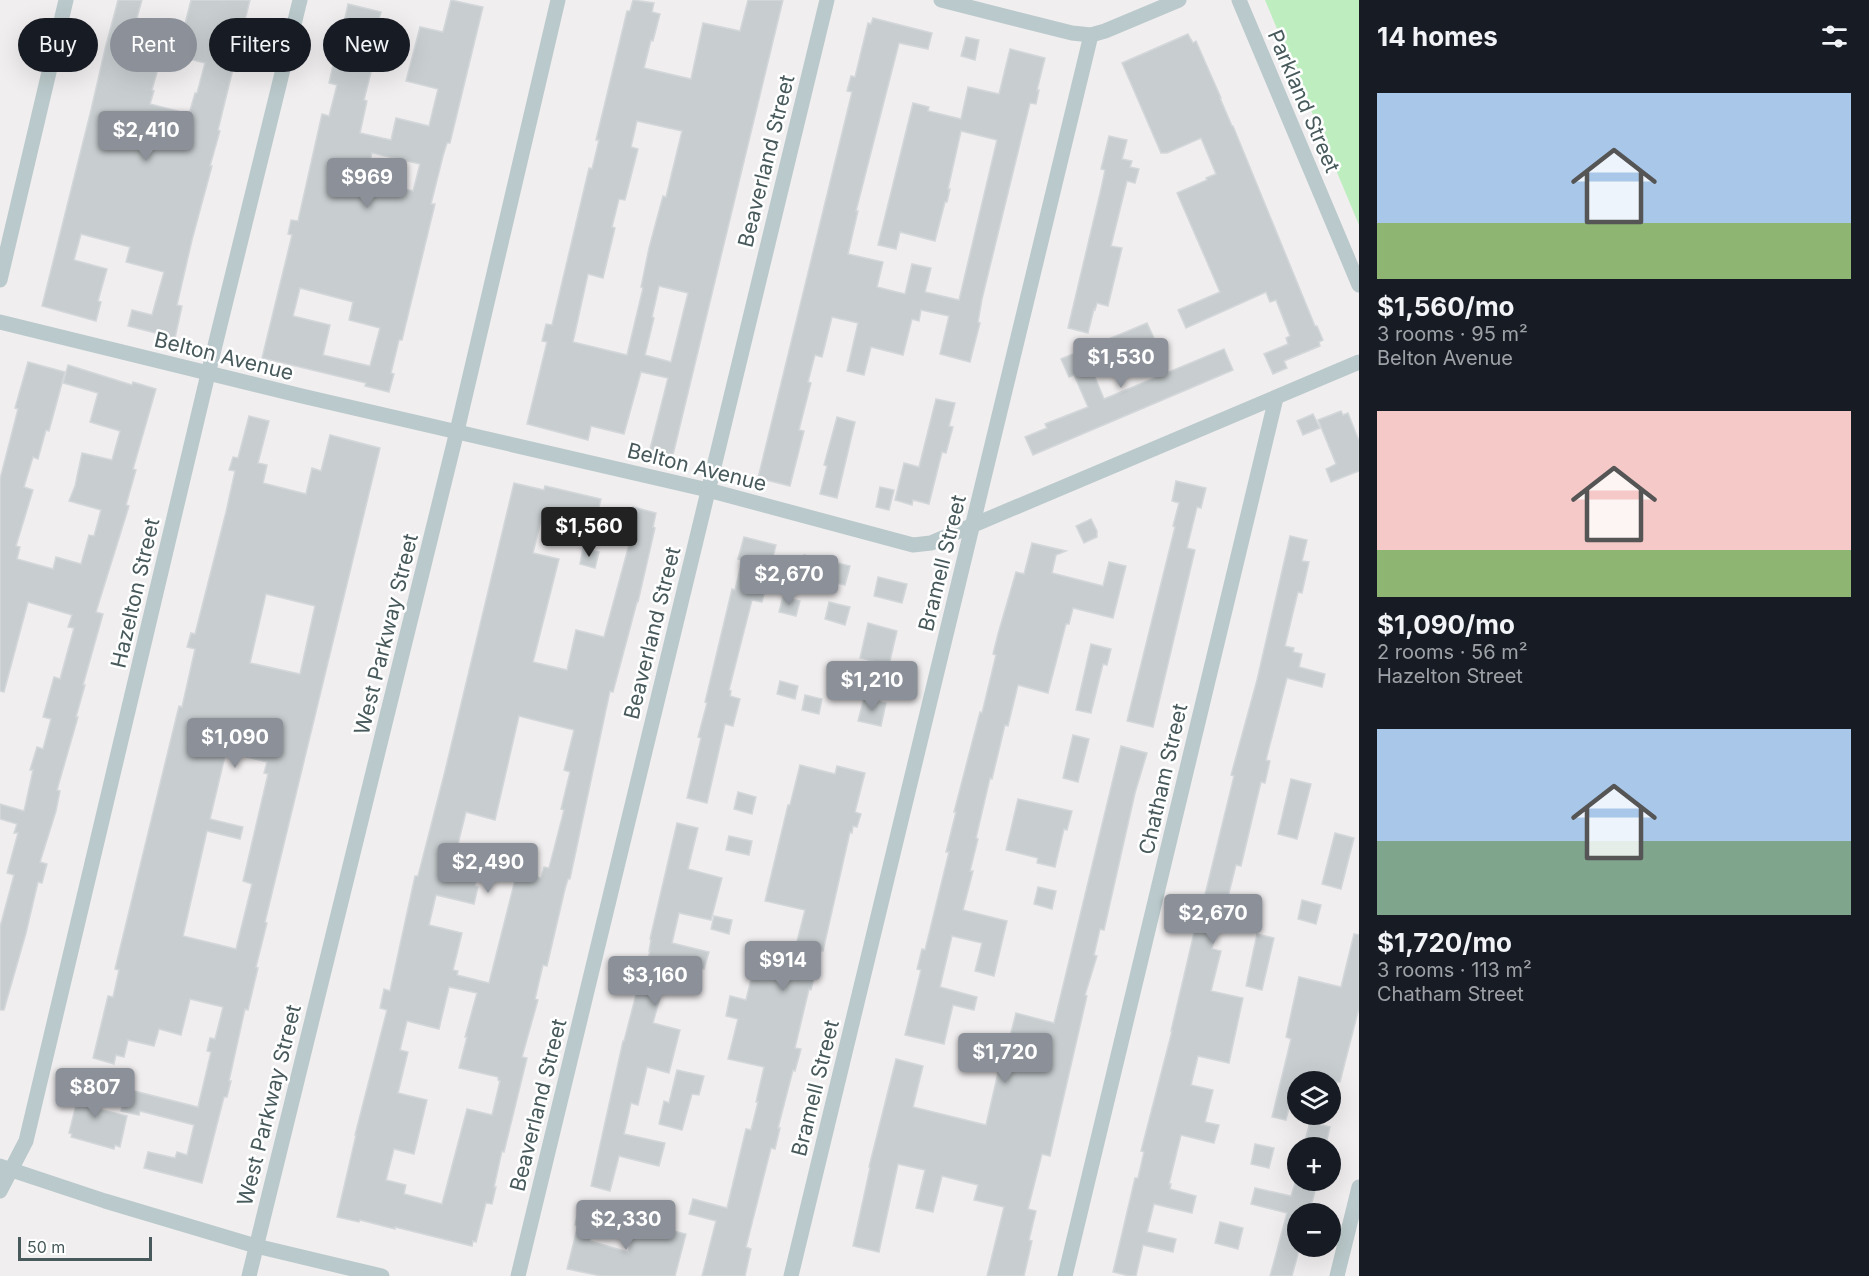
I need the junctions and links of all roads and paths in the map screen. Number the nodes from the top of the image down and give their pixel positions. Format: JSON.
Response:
{"nodes":[{"id":1,"x":66,"y":0,"type":"edge"},
{"id":2,"x":300,"y":0,"type":"edge"},
{"id":3,"x":558,"y":0,"type":"edge"},
{"id":4,"x":827,"y":0,"type":"edge"},
{"id":5,"x":941,"y":0,"type":"edge"},
{"id":6,"x":1179,"y":0,"type":"edge"},
{"id":7,"x":1239,"y":0,"type":"edge"},
{"id":8,"x":1091,"y":35,"type":"junction"},
{"id":9,"x":0,"y":280,"type":"edge"},
{"id":10,"x":1359,"y":285,"type":"edge"},
{"id":11,"x":0,"y":322,"type":"edge"},
{"id":12,"x":1359,"y":362,"type":"edge"},
{"id":13,"x":208,"y":374,"type":"junction"},
{"id":14,"x":1276,"y":398,"type":"junction"},
{"id":15,"x":457,"y":432,"type":"junction"},
{"id":16,"x":708,"y":490,"type":"junction"},
{"id":17,"x":973,"y":525,"type":"junction"},
{"id":18,"x":5,"y":1168,"type":"edge"},
{"id":19,"x":1359,"y":1187,"type":"edge"},
{"id":20,"x":0,"y":1191,"type":"edge"},
{"id":21,"x":256,"y":1246,"type":"junction"},
{"id":22,"x":249,"y":1276,"type":"edge"},
{"id":23,"x":382,"y":1276,"type":"edge"},
{"id":24,"x":518,"y":1276,"type":"edge"},
{"id":25,"x":791,"y":1276,"type":"edge"},
{"id":26,"x":1065,"y":1276,"type":"edge"},
{"id":27,"x":1337,"y":1276,"type":"edge"}],
"edges":[{"from":1,"to":9,"type":"street"},
{"from":2,"to":13,"type":"street","name":"Hazelton Street"},
{"from":3,"to":15,"type":"street","name":"West Parkway Street"},
{"from":4,"to":16,"type":"street","name":"Beaverland Street"},
{"from":5,"to":8,"type":"street"},
{"from":6,"to":8,"type":"street"},
{"from":7,"to":10,"type":"street","name":"Parkland Street"},
{"from":8,"to":17,"type":"street","name":"Bramell Street"},
{"from":11,"to":13,"type":"street","name":"Belton Avenue"},
{"from":12,"to":14,"type":"street","name":"Belton Avenue"},
{"from":13,"to":15,"type":"street","name":"Belton Avenue"},
{"from":13,"to":18,"type":"street","name":"Hazelton Street"},
{"from":14,"to":17,"type":"street","name":"Belton Avenue"},
{"from":14,"to":26,"type":"street","name":"Chatham Street"},
{"from":15,"to":16,"type":"street","name":"Belton Avenue"},
{"from":15,"to":21,"type":"street","name":"West Parkway Street"},
{"from":16,"to":17,"type":"street","name":"Belton Avenue"},
{"from":16,"to":24,"type":"street","name":"Beaverland Street"},
{"from":17,"to":25,"type":"street","name":"Bramell Street"},
{"from":18,"to":20,"type":"street","name":"Hazelton Street"},
{"from":18,"to":21,"type":"street"},
{"from":19,"to":27,"type":"street"},
{"from":21,"to":22,"type":"street","name":"West Parkway Street"},
{"from":21,"to":23,"type":"street"}]}
